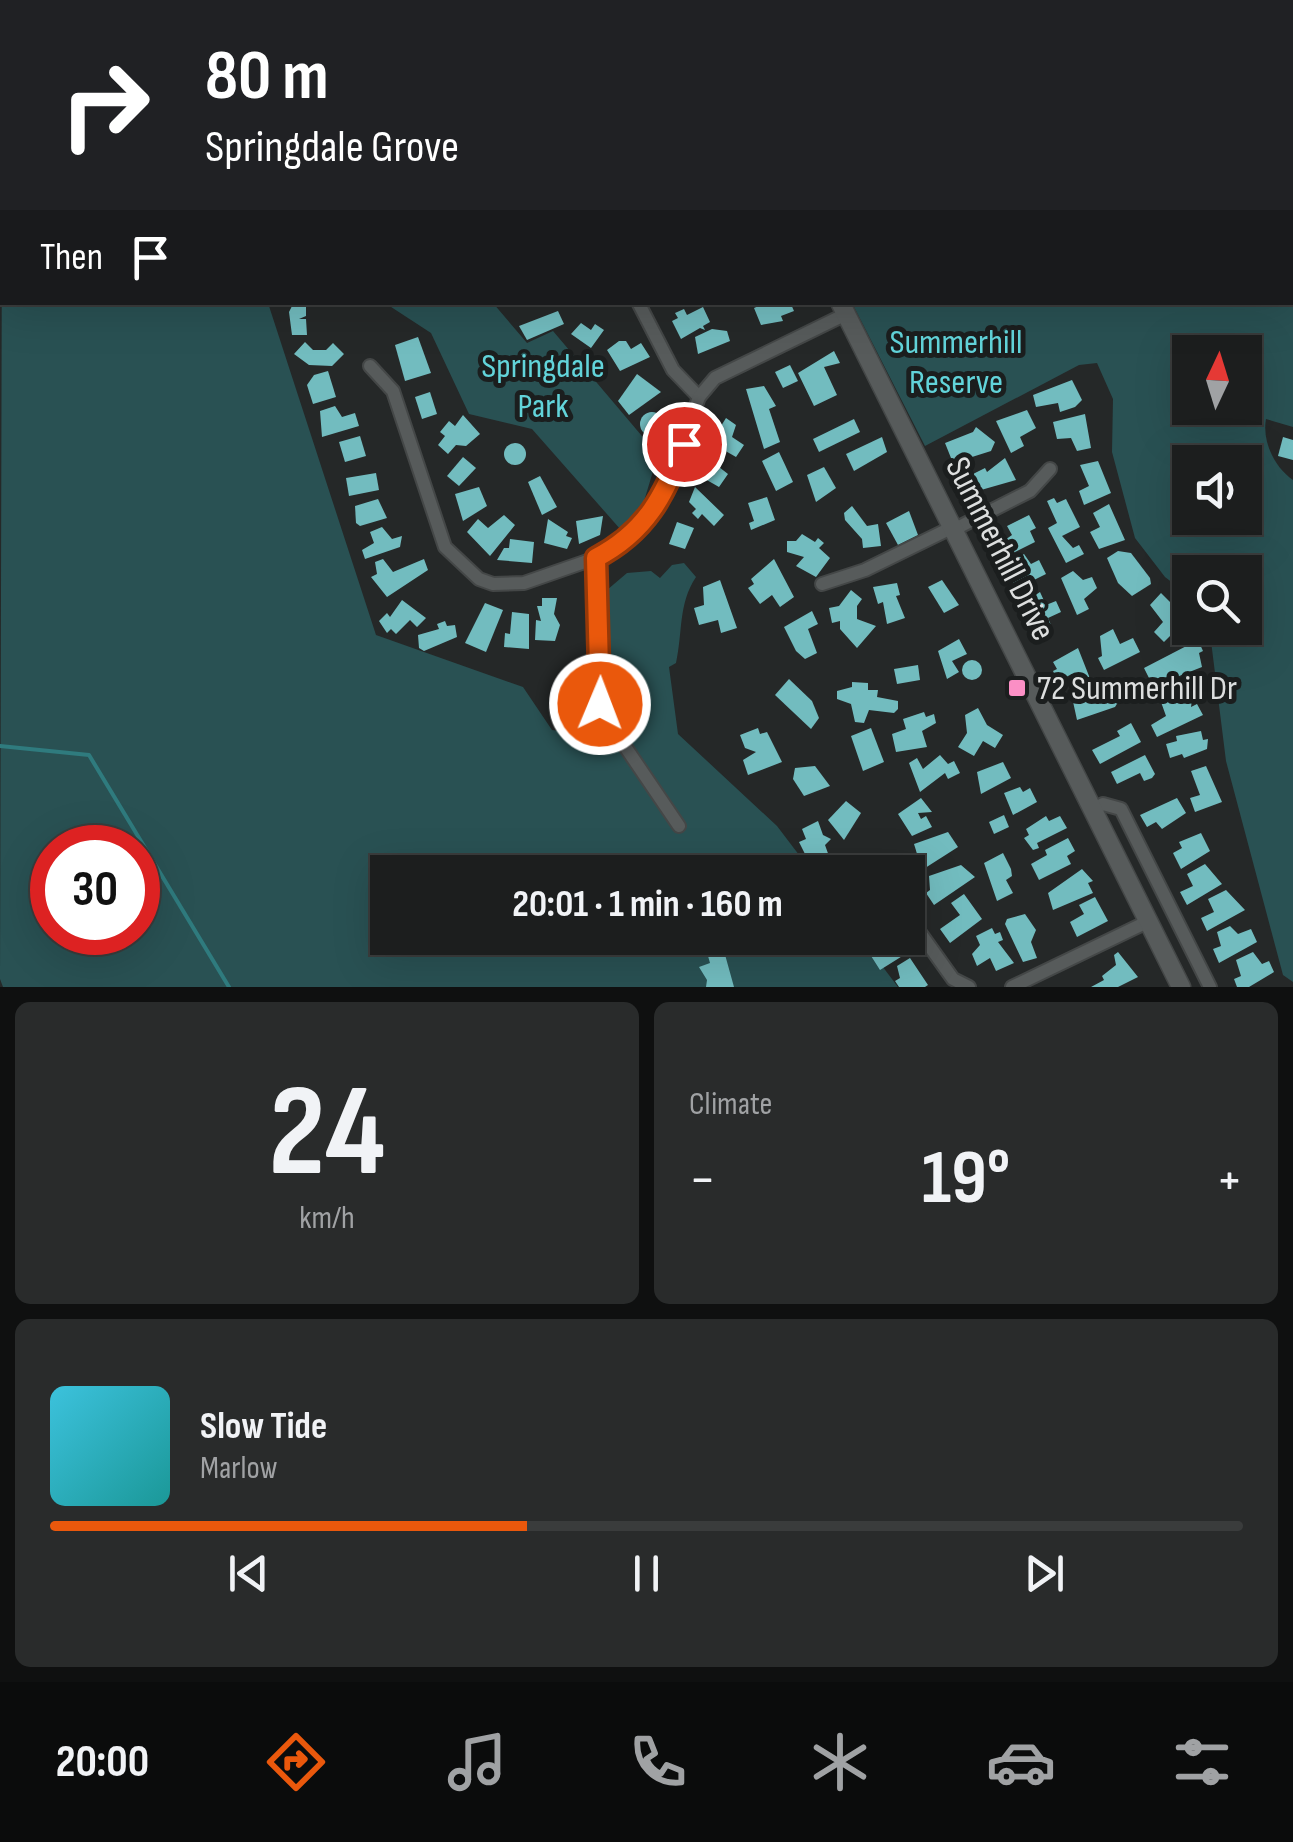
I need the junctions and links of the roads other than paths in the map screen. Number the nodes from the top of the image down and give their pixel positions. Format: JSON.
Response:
{"nodes":[{"id":1,"x":640,"y":305,"type":"edge"},
{"id":2,"x":843,"y":308,"type":"edge"},
{"id":3,"x":370,"y":366,"type":"dead end"},
{"id":4,"x":698,"y":397,"type":"junction"},
{"id":5,"x":1050,"y":469,"type":"dead end"},
{"id":6,"x":954,"y":528,"type":"junction"},
{"id":7,"x":596,"y":558,"type":"junction"},
{"id":8,"x":822,"y":584,"type":"dead end"},
{"id":9,"x":1094,"y":810,"type":"junction"},
{"id":10,"x":679,"y":826,"type":"dead end"},
{"id":11,"x":1148,"y":921,"type":"junction"},
{"id":12,"x":925,"y":940,"type":"edge"},
{"id":13,"x":969,"y":987,"type":"edge"},
{"id":14,"x":1012,"y":987,"type":"edge"},
{"id":15,"x":1182,"y":987,"type":"edge"},
{"id":16,"x":1210,"y":987,"type":"edge"}],
"edges":[{"from":1,"to":4,"type":"street"},
{"from":2,"to":4,"type":"street"},
{"from":2,"to":6,"type":"main road","name":"Summerhill Drive"},
{"from":3,"to":7,"type":"street"},
{"from":4,"to":7,"type":"street"},
{"from":5,"to":6,"type":"street"},
{"from":6,"to":8,"type":"street"},
{"from":6,"to":9,"type":"main road","name":"Summerhill Drive"},
{"from":7,"to":10,"type":"street"},
{"from":9,"to":11,"type":"main road","name":"Summerhill Drive"},
{"from":9,"to":16,"type":"street"},
{"from":11,"to":14,"type":"street"},
{"from":11,"to":15,"type":"main road","name":"Summerhill Drive"},
{"from":12,"to":13,"type":"street"}]}
